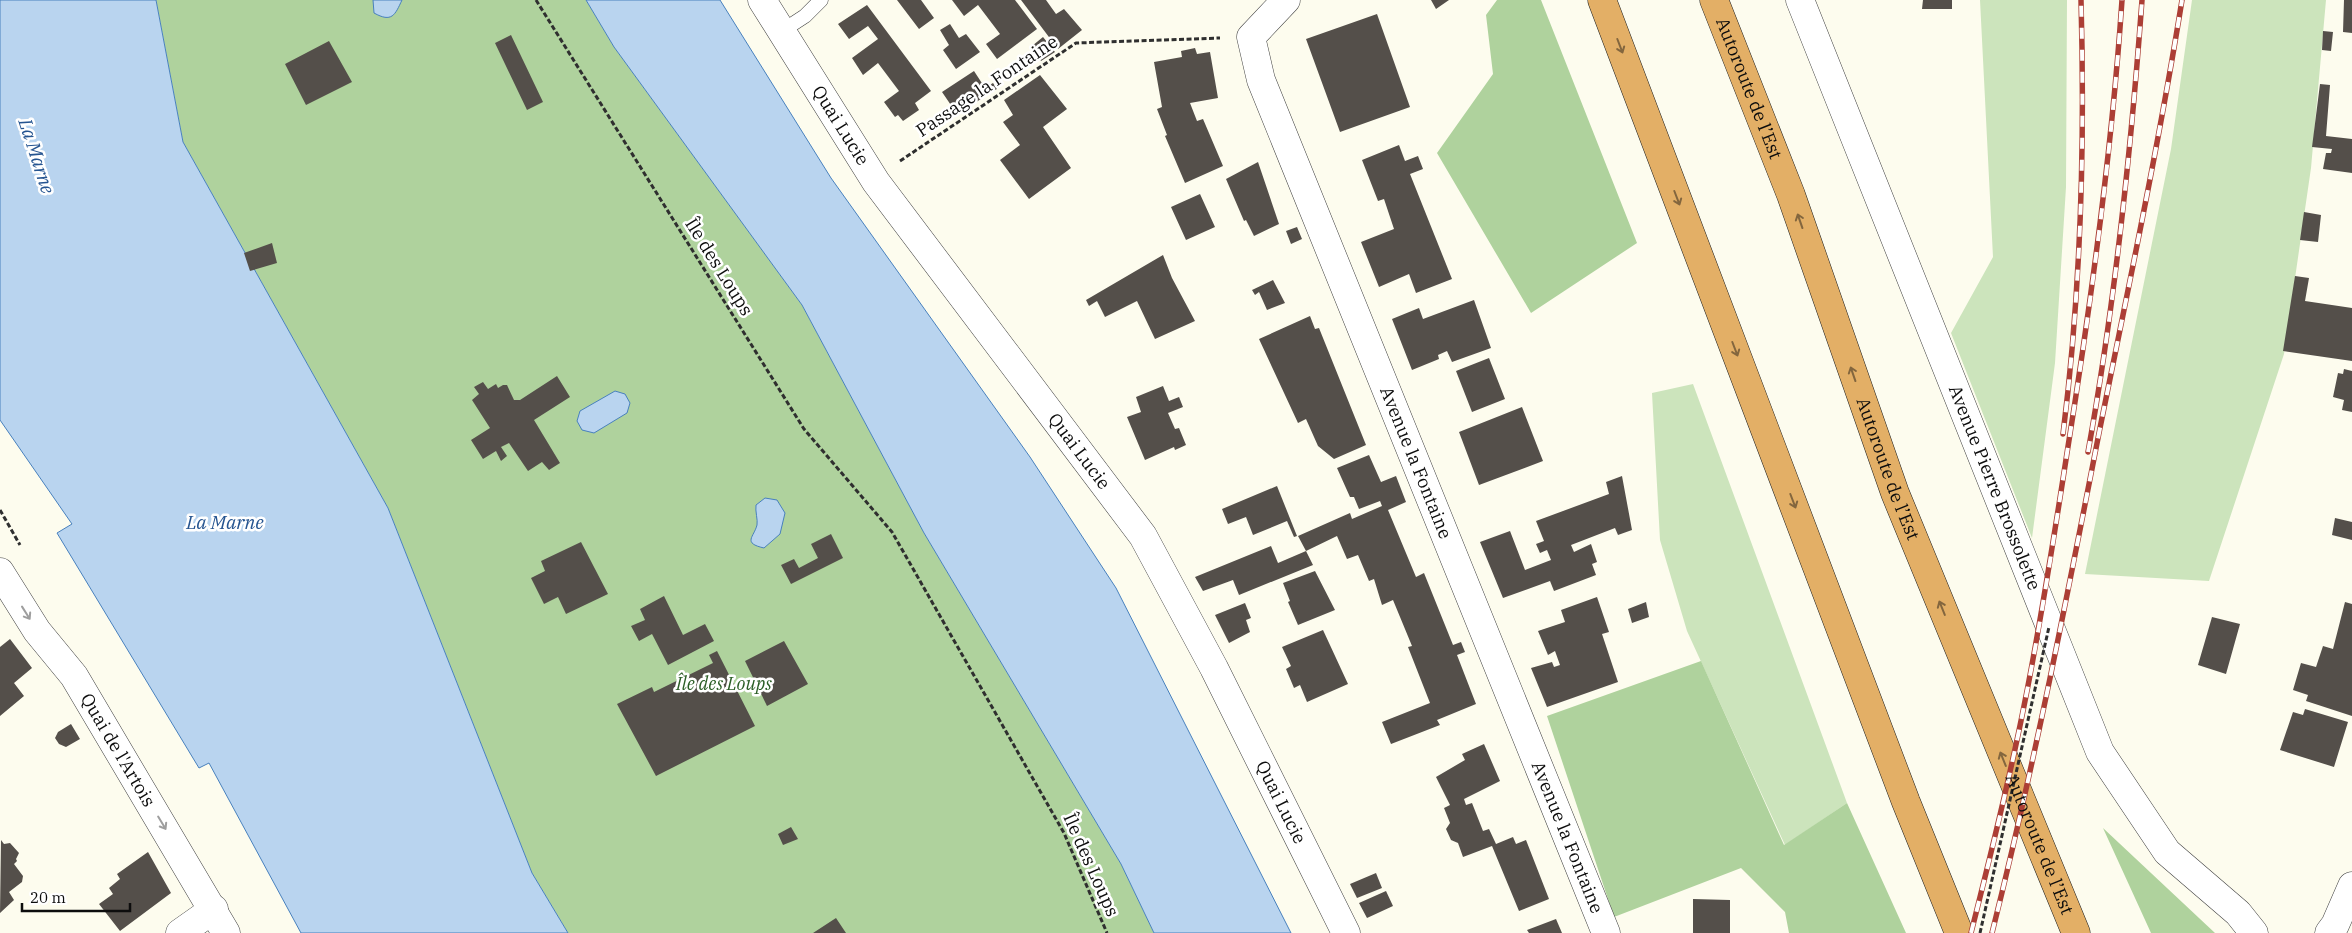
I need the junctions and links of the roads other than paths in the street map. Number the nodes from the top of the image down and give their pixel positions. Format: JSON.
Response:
{"nodes":[{"id":1,"x":762,"y":0,"type":"edge"},
{"id":2,"x":821,"y":0,"type":"edge"},
{"id":3,"x":1286,"y":0,"type":"edge"},
{"id":4,"x":1602,"y":0,"type":"edge"},
{"id":5,"x":1714,"y":0,"type":"edge"},
{"id":6,"x":1801,"y":1,"type":"edge"},
{"id":7,"x":782,"y":31,"type":"junction"},
{"id":8,"x":0,"y":572,"type":"edge"},
{"id":9,"x":2352,"y":886,"type":"edge"},
{"id":10,"x":220,"y":921,"type":"edge"},
{"id":11,"x":180,"y":933,"type":"edge"},
{"id":12,"x":1346,"y":933,"type":"edge"},
{"id":13,"x":1606,"y":933,"type":"edge"},
{"id":14,"x":1960,"y":933,"type":"edge"},
{"id":15,"x":2076,"y":933,"type":"edge"},
{"id":16,"x":2254,"y":933,"type":"edge"},
{"id":17,"x":2329,"y":933,"type":"edge"}],
"edges":[{"from":1,"to":7,"type":"street","name":"Quai Lucie"},
{"from":2,"to":7,"type":"lane"},
{"from":3,"to":13,"type":"street","name":"Avenue la Fontaine"},
{"from":4,"to":14,"type":"highway","one_way":true},
{"from":15,"to":5,"type":"highway","name":"Autoroute de l’Est","one_way":true},
{"from":6,"to":16,"type":"street","name":"Avenue Pierre Brossolette"},
{"from":7,"to":12,"type":"street","name":"Quai Lucie"},
{"from":8,"to":10,"type":"street","name":"Quai de l'Artois","one_way":true},
{"from":9,"to":17,"type":"street"},
{"from":10,"to":11,"type":"street"}]}
